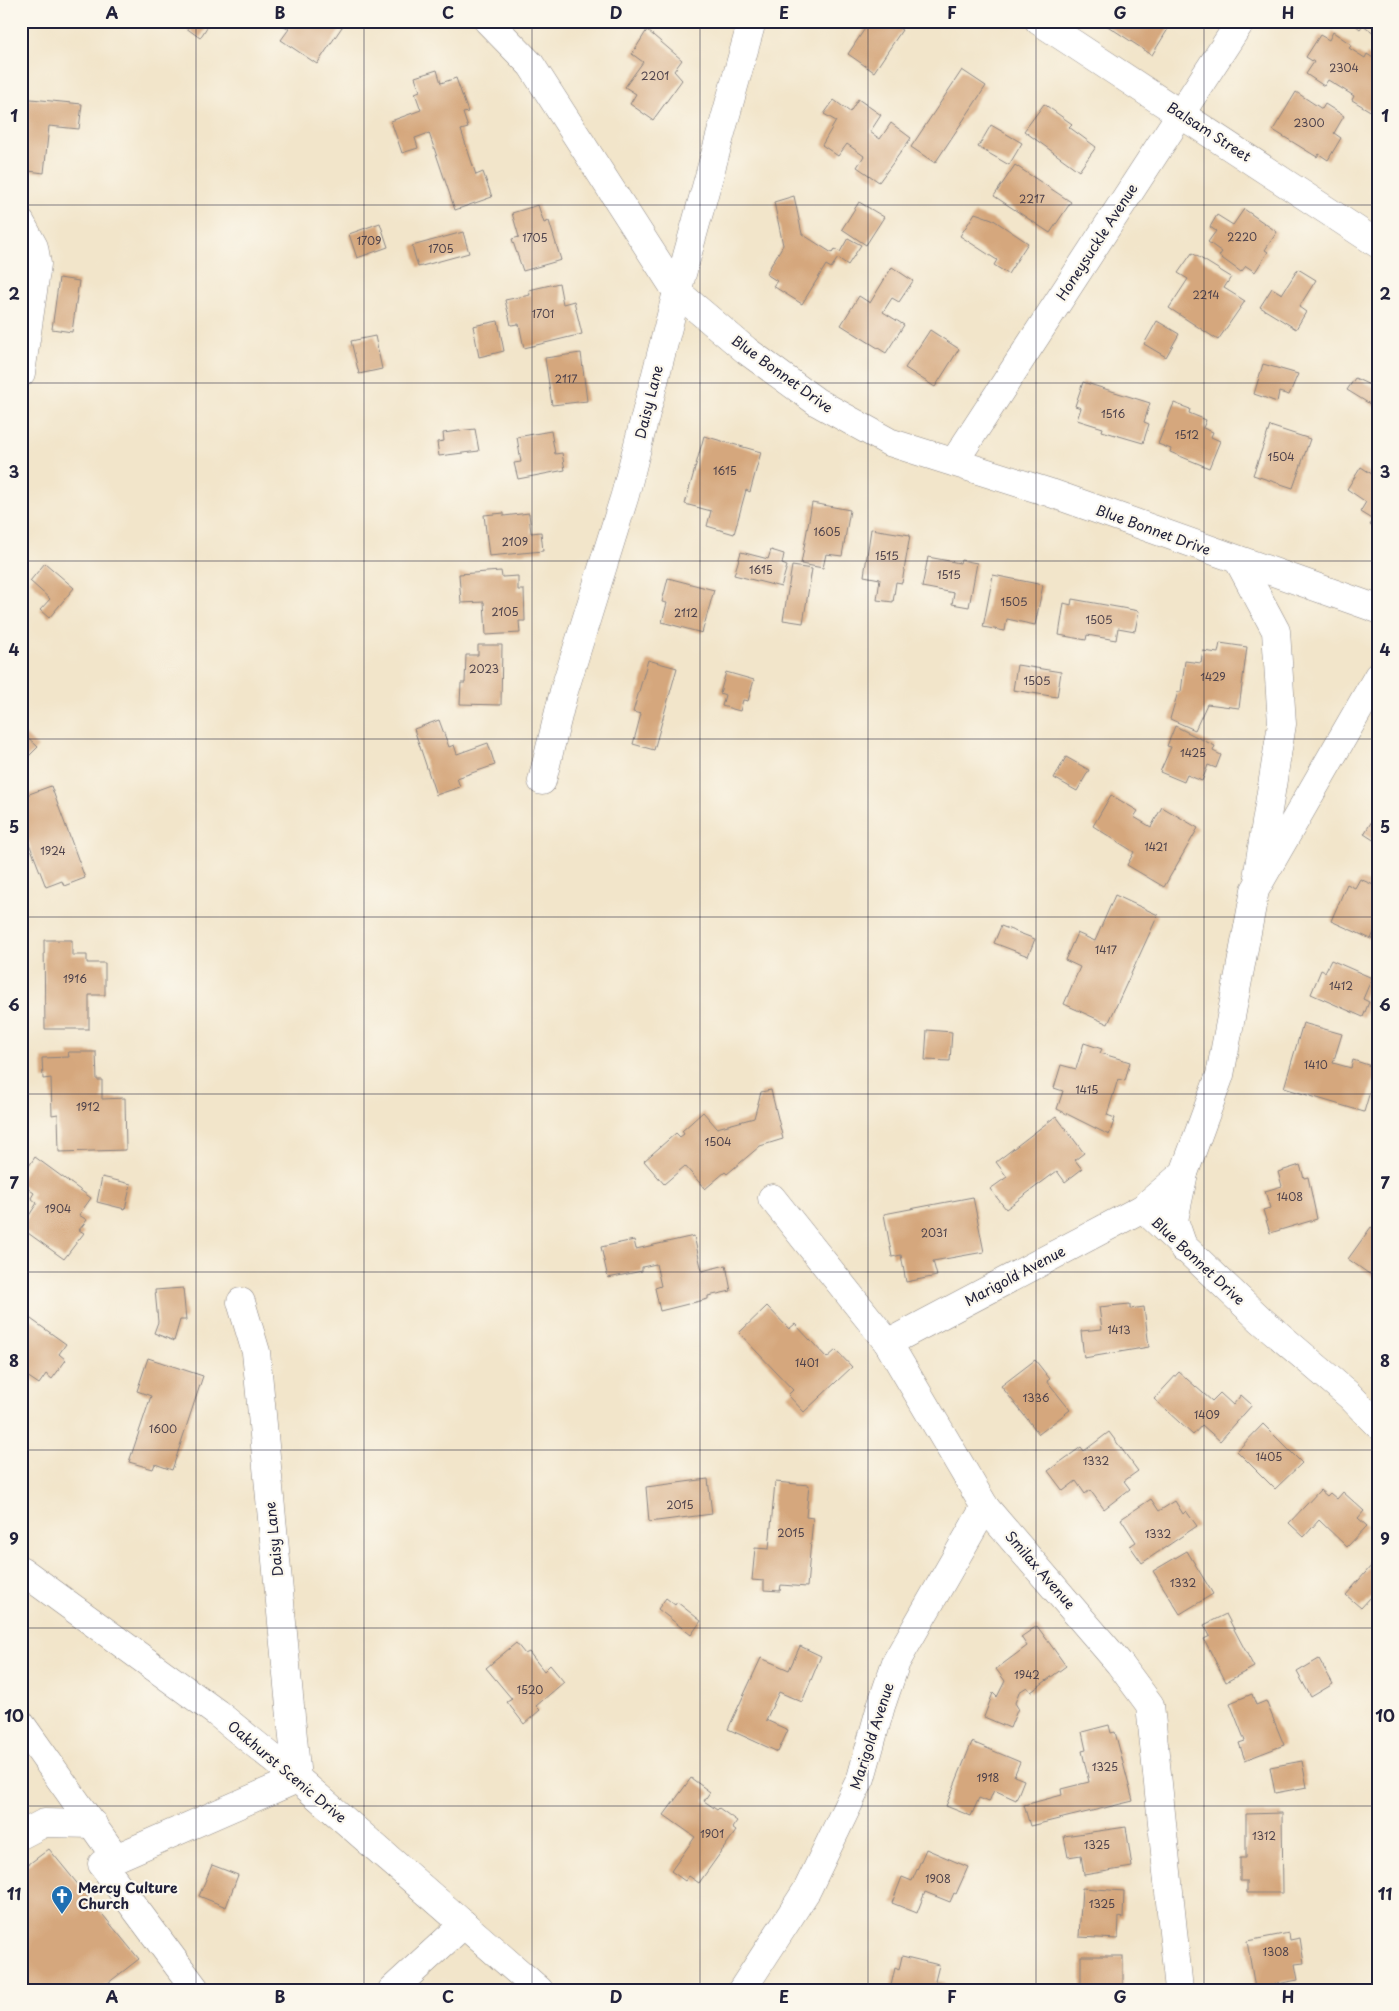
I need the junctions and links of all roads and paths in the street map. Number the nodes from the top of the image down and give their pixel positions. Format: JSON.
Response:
{"nodes":[{"id":1,"x":488,"y":21,"type":"edge"},
{"id":2,"x":752,"y":21,"type":"edge"},
{"id":3,"x":1039,"y":21,"type":"edge"},
{"id":4,"x":1241,"y":21,"type":"edge"},
{"id":5,"x":1180,"y":114,"type":"junction"},
{"id":6,"x":21,"y":223,"type":"edge"},
{"id":7,"x":1378,"y":244,"type":"edge"},
{"id":8,"x":677,"y":292,"type":"junction"},
{"id":9,"x":21,"y":373,"type":"edge"},
{"id":10,"x":954,"y":462,"type":"junction"},
{"id":11,"x":1238,"y":560,"type":"junction"},
{"id":12,"x":1378,"y":609,"type":"edge"},
{"id":13,"x":1378,"y":676,"type":"edge"},
{"id":14,"x":542,"y":781,"type":"dead end"},
{"id":15,"x":1254,"y":890,"type":"junction"},
{"id":16,"x":1184,"y":1173,"type":"junction"},
{"id":17,"x":772,"y":1198,"type":"dead end"},
{"id":18,"x":1143,"y":1208,"type":"junction"},
{"id":19,"x":1184,"y":1249,"type":"junction"},
{"id":20,"x":241,"y":1302,"type":"dead end"},
{"id":21,"x":888,"y":1343,"type":"junction"},
{"id":22,"x":1378,"y":1425,"type":"edge"},
{"id":23,"x":986,"y":1507,"type":"junction"},
{"id":24,"x":21,"y":1570,"type":"edge"},
{"id":25,"x":21,"y":1724,"type":"edge"},
{"id":26,"x":297,"y":1779,"type":"junction"},
{"id":27,"x":93,"y":1824,"type":"junction"},
{"id":28,"x":21,"y":1835,"type":"edge"},
{"id":29,"x":116,"y":1858,"type":"junction"},
{"id":30,"x":464,"y":1924,"type":"junction"},
{"id":31,"x":196,"y":1990,"type":"edge"},
{"id":32,"x":392,"y":1990,"type":"edge"},
{"id":33,"x":539,"y":1990,"type":"edge"},
{"id":34,"x":742,"y":1990,"type":"edge"},
{"id":35,"x":1179,"y":1990,"type":"edge"}],
"edges":[{"from":1,"to":8,"type":"street","name":"Blue Bonnet Drive"},
{"from":2,"to":8,"type":"street","name":"Daisy Lane"},
{"from":3,"to":5,"type":"street","name":"Balsam Street"},
{"from":4,"to":5,"type":"street","name":"Honeysuckle Avenue"},
{"from":5,"to":7,"type":"street","name":"Balsam Street"},
{"from":5,"to":10,"type":"street","name":"Honeysuckle Avenue"},
{"from":6,"to":9,"type":"street"},
{"from":8,"to":10,"type":"street","name":"Blue Bonnet Drive"},
{"from":8,"to":14,"type":"street","name":"Daisy Lane"},
{"from":10,"to":11,"type":"street","name":"Blue Bonnet Drive"},
{"from":11,"to":12,"type":"street","name":"Blue Bonnet Drive"},
{"from":11,"to":15,"type":"street","name":"Blue Bonnet Drive"},
{"from":13,"to":15,"type":"street","name":"Blue Bonnet Drive"},
{"from":15,"to":16,"type":"street","name":"Blue Bonnet Drive"},
{"from":16,"to":18,"type":"street","name":"Blue Bonnet Drive"},
{"from":16,"to":19,"type":"street"},
{"from":17,"to":21,"type":"street","name":"Smilax Avenue"},
{"from":18,"to":19,"type":"street","name":"Blue Bonnet Drive"},
{"from":18,"to":21,"type":"street","name":"Marigold Avenue"},
{"from":19,"to":22,"type":"street","name":"Blue Bonnet Drive"},
{"from":20,"to":26,"type":"street","name":"Daisy Lane"},
{"from":21,"to":23,"type":"street","name":"Smilax Avenue"},
{"from":23,"to":34,"type":"street","name":"Marigold Avenue"},
{"from":23,"to":35,"type":"street","name":"Smilax Avenue"},
{"from":24,"to":26,"type":"street","name":"Oakhurst Scenic Drive"},
{"from":25,"to":27,"type":"street"},
{"from":26,"to":29,"type":"street"},
{"from":26,"to":30,"type":"street","name":"Oakhurst Scenic Drive"},
{"from":27,"to":28,"type":"street"},
{"from":27,"to":29,"type":"street"},
{"from":29,"to":31,"type":"street"},
{"from":30,"to":32,"type":"street"},
{"from":30,"to":33,"type":"street","name":"Oakhurst Scenic Drive"}]}
